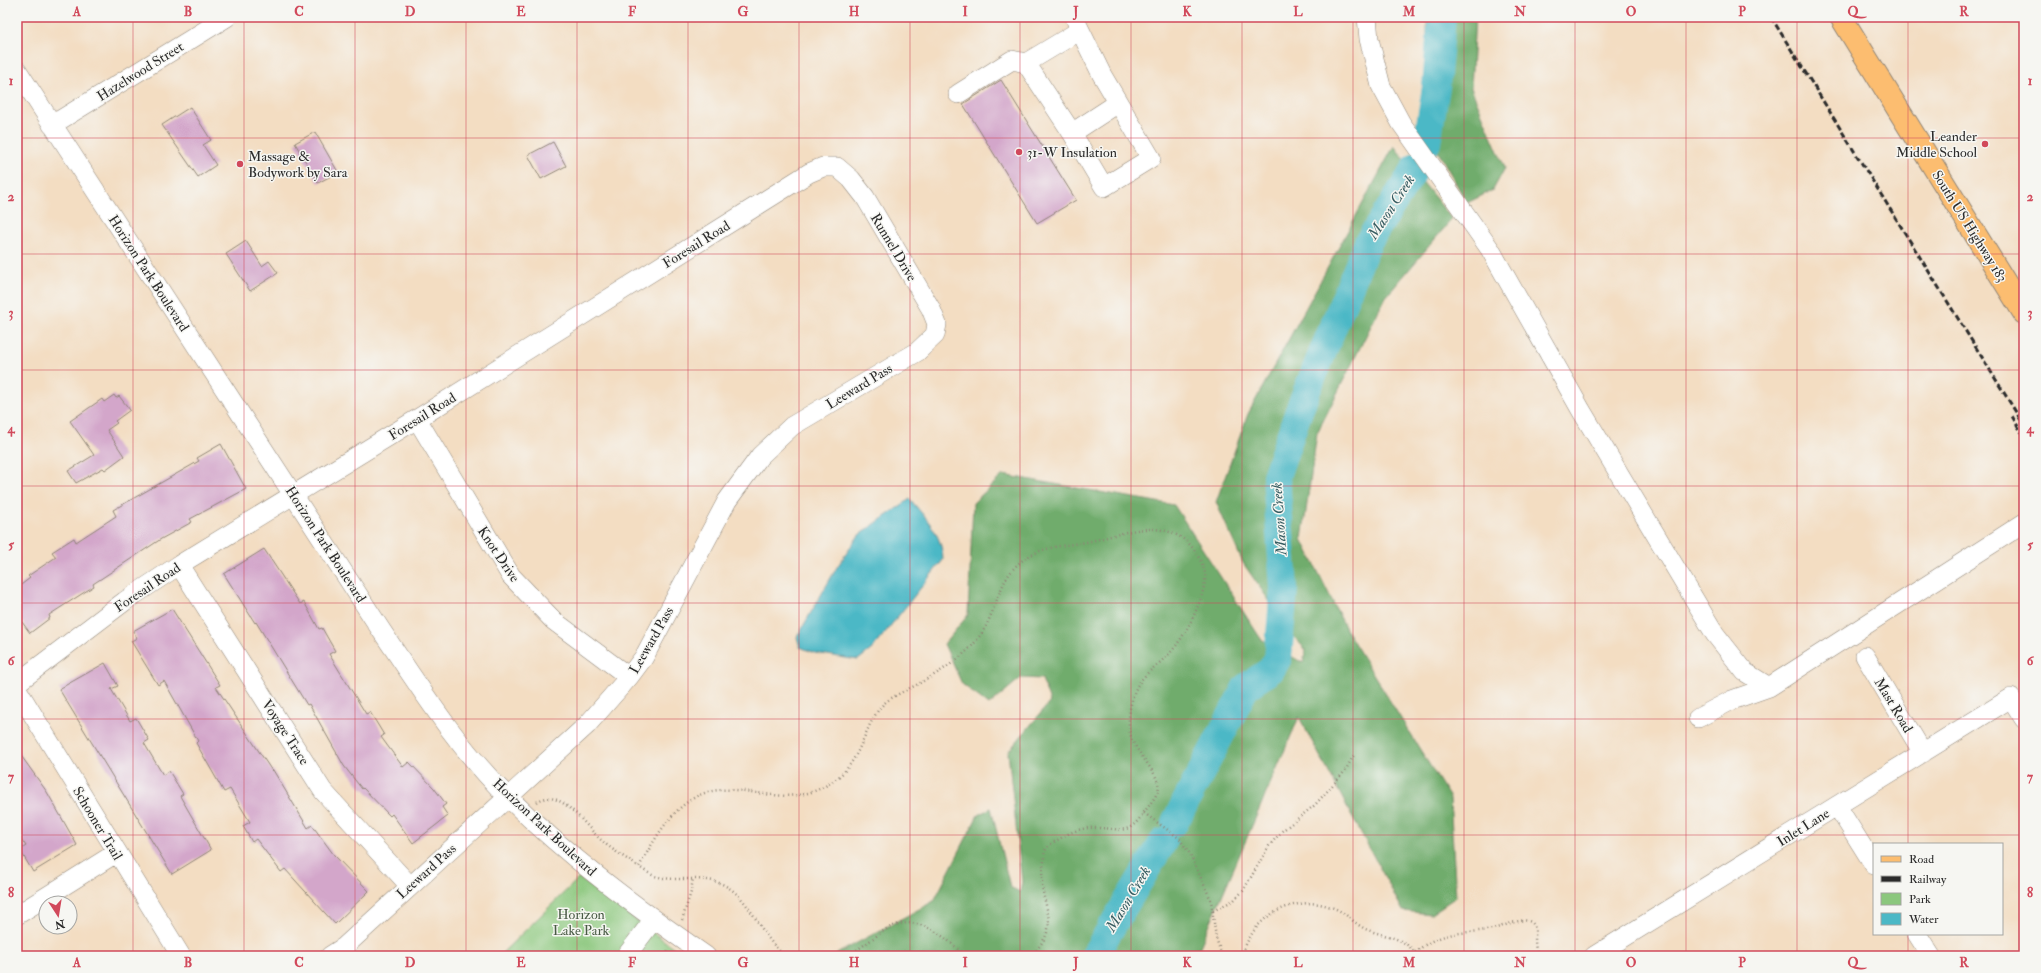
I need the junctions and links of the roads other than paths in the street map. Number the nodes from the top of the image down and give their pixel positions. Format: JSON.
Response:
{"nodes":[{"id":1,"x":227,"y":17,"type":"edge"},
{"id":2,"x":1367,"y":17,"type":"edge"},
{"id":3,"x":1841,"y":17,"type":"edge"},
{"id":4,"x":1077,"y":24,"type":"edge"},
{"id":5,"x":1026,"y":63,"type":"junction"},
{"id":6,"x":17,"y":70,"type":"edge"},
{"id":7,"x":958,"y":94,"type":"dead end"},
{"id":8,"x":1118,"y":103,"type":"junction"},
{"id":9,"x":52,"y":125,"type":"junction"},
{"id":10,"x":1072,"y":133,"type":"junction"},
{"id":11,"x":836,"y":167,"type":"joint"},
{"id":12,"x":2024,"y":312,"type":"edge"},
{"id":13,"x":936,"y":335,"type":"joint"},
{"id":14,"x":417,"y":419,"type":"junction"},
{"id":15,"x":293,"y":494,"type":"junction"},
{"id":16,"x":2024,"y":523,"type":"edge"},
{"id":17,"x":179,"y":565,"type":"junction"},
{"id":18,"x":1865,"y":656,"type":"dead end"},
{"id":19,"x":629,"y":677,"type":"junction"},
{"id":20,"x":17,"y":683,"type":"edge"},
{"id":21,"x":1768,"y":687,"type":"junction"},
{"id":22,"x":17,"y":689,"type":"edge"},
{"id":23,"x":1698,"y":718,"type":"dead end"},
{"id":24,"x":2024,"y":719,"type":"edge"},
{"id":25,"x":1923,"y":753,"type":"junction"},
{"id":26,"x":508,"y":797,"type":"junction"},
{"id":27,"x":1837,"y":806,"type":"junction"},
{"id":28,"x":116,"y":853,"type":"junction"},
{"id":29,"x":1873,"y":863,"type":"edge"},
{"id":30,"x":410,"y":886,"type":"junction"},
{"id":31,"x":17,"y":915,"type":"edge"},
{"id":32,"x":654,"y":919,"type":"junction"},
{"id":33,"x":1918,"y":935,"type":"edge"},
{"id":34,"x":181,"y":956,"type":"edge"},
{"id":35,"x":330,"y":956,"type":"edge"},
{"id":36,"x":626,"y":956,"type":"edge"},
{"id":37,"x":706,"y":956,"type":"edge"},
{"id":38,"x":1594,"y":956,"type":"edge"},
{"id":39,"x":1931,"y":956,"type":"edge"}],
"edges":[{"from":1,"to":9,"type":"street","name":"Hazelwood Street"},
{"from":2,"to":21,"type":"street"},
{"from":3,"to":12,"type":"main road","name":"South US Highway 183"},
{"from":4,"to":5,"type":"street"},
{"from":4,"to":8,"type":"street"},
{"from":5,"to":7,"type":"street"},
{"from":5,"to":10,"type":"street"},
{"from":6,"to":9,"type":"street","name":"Horizon Park Boulevard"},
{"from":8,"to":10,"type":"street"},
{"from":8,"to":10,"type":"street"},
{"from":9,"to":15,"type":"street","name":"Horizon Park Boulevard"},
{"from":11,"to":13,"type":"street","name":"Runnel Drive"},
{"from":11,"to":14,"type":"street","name":"Foresail Road"},
{"from":13,"to":19,"type":"street","name":"Leeward Pass"},
{"from":14,"to":15,"type":"street","name":"Foresail Road"},
{"from":14,"to":19,"type":"street","name":"Knot Drive"},
{"from":15,"to":17,"type":"street","name":"Foresail Road"},
{"from":15,"to":26,"type":"street","name":"Horizon Park Boulevard"},
{"from":16,"to":21,"type":"street"},
{"from":17,"to":20,"type":"street","name":"Foresail Road"},
{"from":17,"to":30,"type":"street","name":"Voyage Trace"},
{"from":18,"to":25,"type":"street","name":"Mast Road"},
{"from":19,"to":26,"type":"street","name":"Leeward Pass"},
{"from":21,"to":23,"type":"street"},
{"from":22,"to":28,"type":"street","name":"Schooner Trail"},
{"from":24,"to":25,"type":"street","name":"Inlet Lane"},
{"from":25,"to":27,"type":"street","name":"Inlet Lane"},
{"from":26,"to":30,"type":"street","name":"Leeward Pass"},
{"from":26,"to":32,"type":"street","name":"Horizon Park Boulevard"},
{"from":27,"to":29,"type":"street"},
{"from":27,"to":38,"type":"street","name":"Inlet Lane"},
{"from":28,"to":31,"type":"street"},
{"from":28,"to":34,"type":"street","name":"Schooner Trail"},
{"from":30,"to":35,"type":"street","name":"Leeward Pass"},
{"from":32,"to":36,"type":"street"},
{"from":32,"to":37,"type":"street","name":"Horizon Park Boulevard"},
{"from":33,"to":39,"type":"street"}]}
